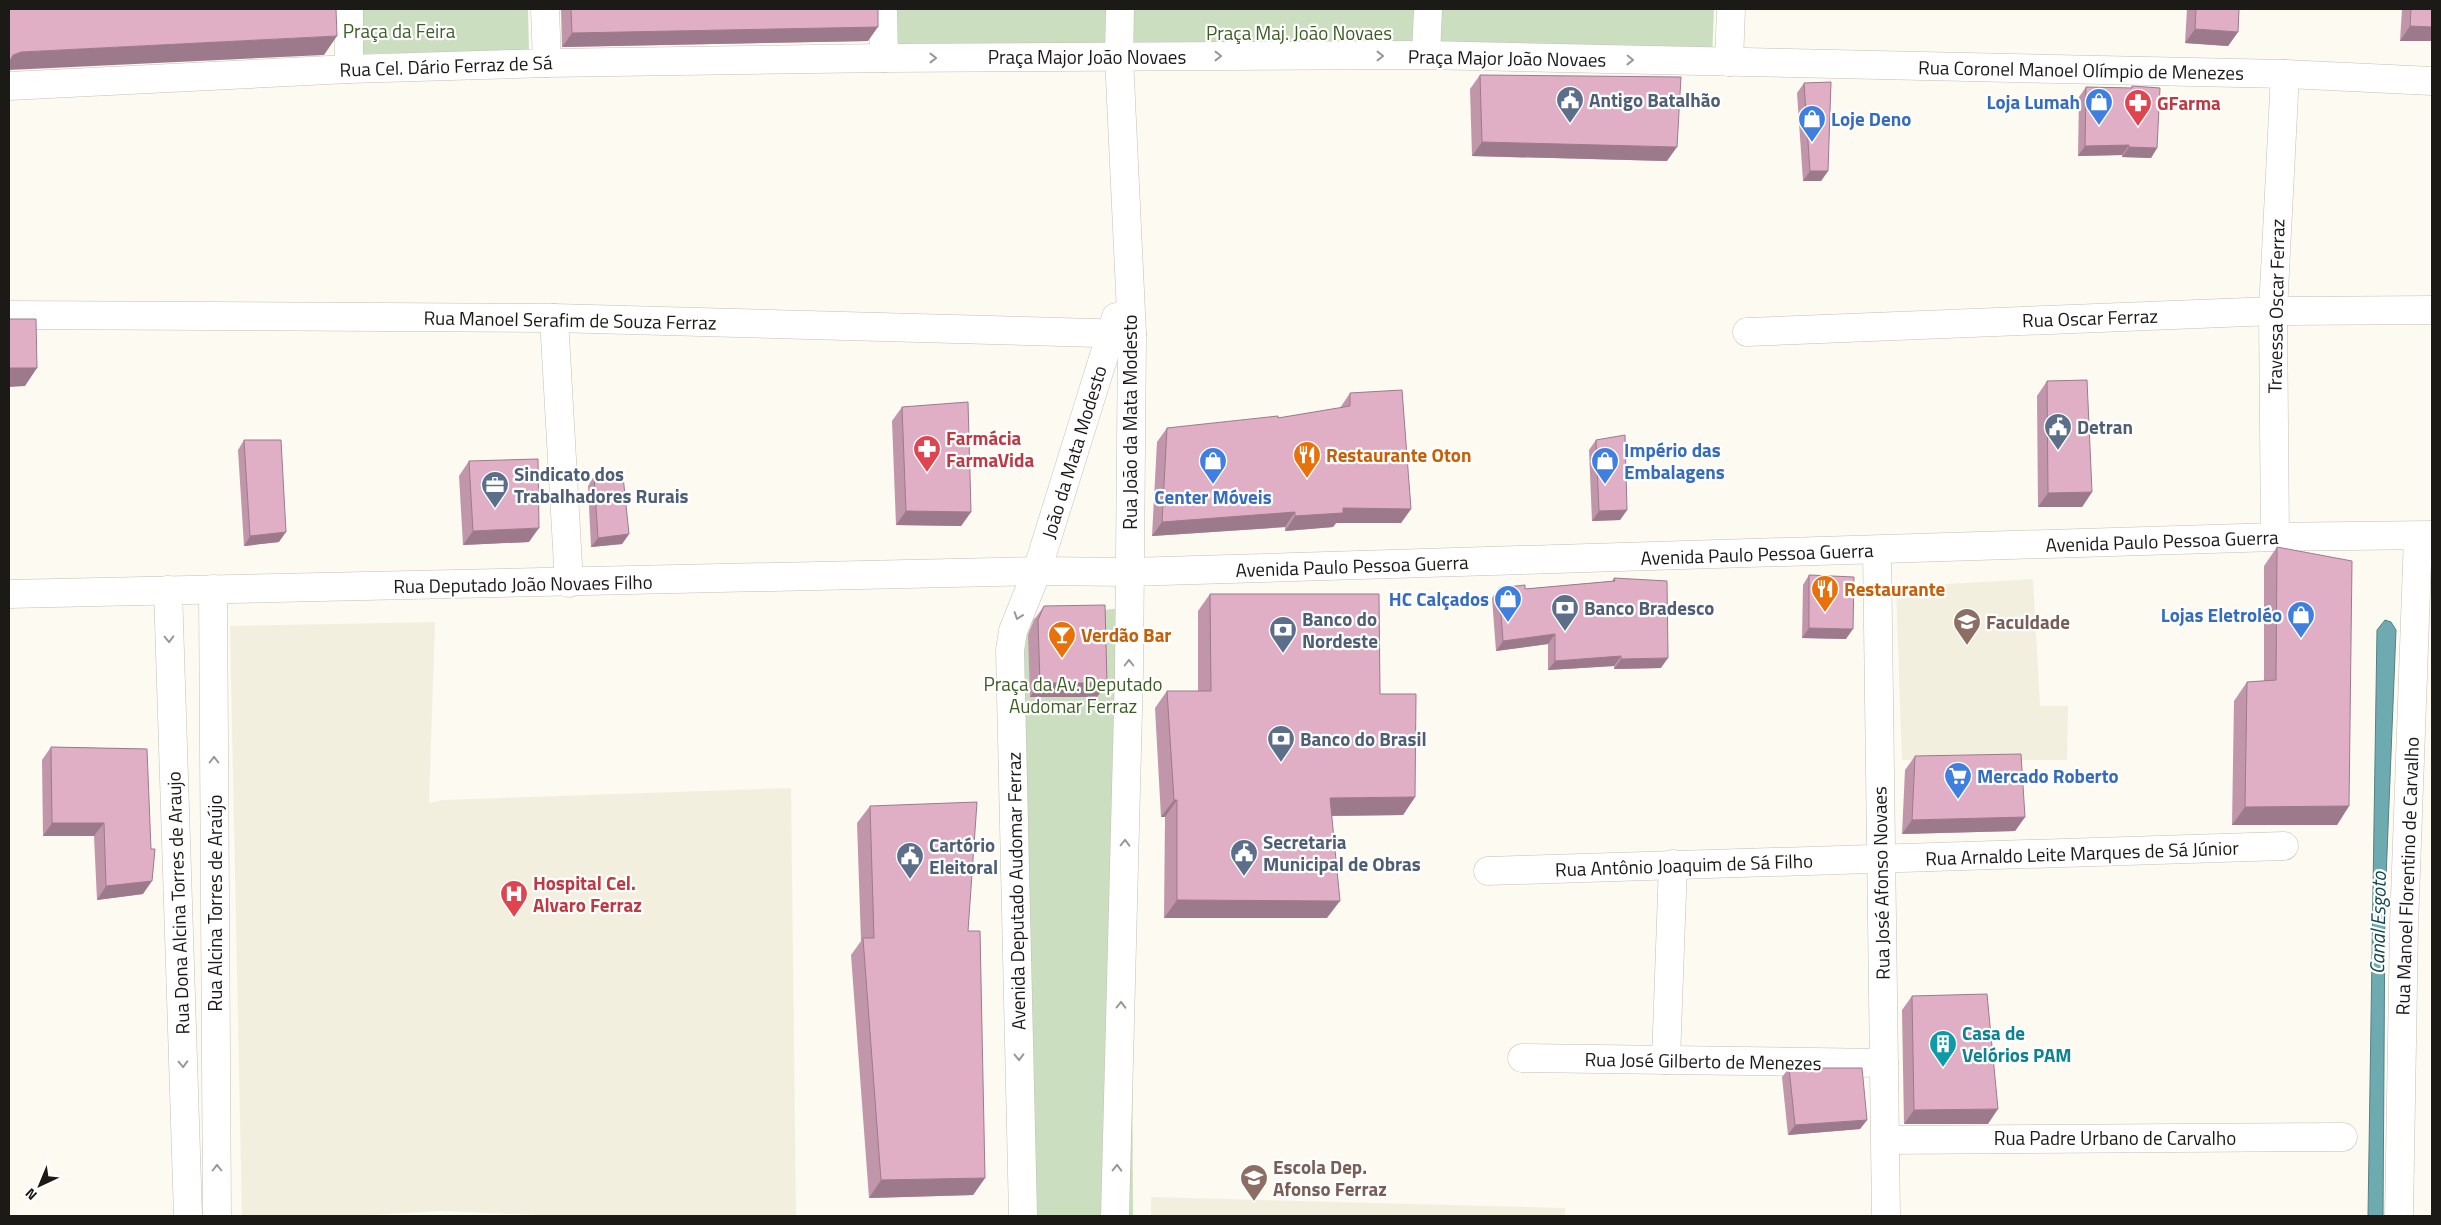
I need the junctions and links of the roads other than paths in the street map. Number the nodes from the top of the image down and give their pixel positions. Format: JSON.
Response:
{"nodes":[{"id":1,"x":349,"y":9,"type":"edge"},
{"id":2,"x":545,"y":9,"type":"edge"},
{"id":3,"x":883,"y":9,"type":"edge"},
{"id":4,"x":1120,"y":9,"type":"edge"},
{"id":5,"x":1428,"y":9,"type":"edge"},
{"id":6,"x":1731,"y":9,"type":"edge"},
{"id":7,"x":1426,"y":56,"type":"junction"},
{"id":8,"x":1119,"y":57,"type":"junction"},
{"id":9,"x":884,"y":58,"type":"junction"},
{"id":10,"x":1729,"y":62,"type":"junction"},
{"id":11,"x":547,"y":64,"type":"junction"},
{"id":12,"x":349,"y":68,"type":"junction"},
{"id":13,"x":2285,"y":74,"type":"junction"},
{"id":14,"x":2432,"y":81,"type":"edge"},
{"id":15,"x":9,"y":86,"type":"edge"},
{"id":16,"x":2432,"y":310,"type":"edge"},
{"id":17,"x":2273,"y":311,"type":"junction"},
{"id":18,"x":9,"y":315,"type":"edge"},
{"id":19,"x":554,"y":318,"type":"junction"},
{"id":20,"x":1747,"y":332,"type":"dead end"},
{"id":21,"x":1122,"y":334,"type":"junction"},
{"id":22,"x":2425,"y":536,"type":"edge"},
{"id":23,"x":2275,"y":537,"type":"junction"},
{"id":24,"x":1877,"y":550,"type":"junction"},
{"id":25,"x":1037,"y":571,"type":"junction"},
{"id":26,"x":1082,"y":572,"type":"joint"},
{"id":27,"x":1129,"y":572,"type":"junction"},
{"id":28,"x":569,"y":583,"type":"junction"},
{"id":29,"x":213,"y":589,"type":"junction"},
{"id":30,"x":168,"y":590,"type":"junction"},
{"id":31,"x":9,"y":594,"type":"edge"},
{"id":32,"x":2284,"y":846,"type":"dead end"},
{"id":33,"x":1880,"y":860,"type":"junction"},
{"id":34,"x":1673,"y":864,"type":"junction"},
{"id":35,"x":1488,"y":871,"type":"dead end"},
{"id":36,"x":215,"y":936,"type":"junction"},
{"id":37,"x":179,"y":938,"type":"junction"},
{"id":38,"x":1522,"y":1058,"type":"dead end"},
{"id":39,"x":1666,"y":1060,"type":"junction"},
{"id":40,"x":1884,"y":1063,"type":"junction"},
{"id":41,"x":2344,"y":1137,"type":"dead end"},
{"id":42,"x":1886,"y":1140,"type":"junction"},
{"id":43,"x":188,"y":1216,"type":"edge"},
{"id":44,"x":217,"y":1216,"type":"edge"},
{"id":45,"x":1023,"y":1216,"type":"edge"},
{"id":46,"x":1103,"y":1216,"type":"edge"},
{"id":47,"x":1115,"y":1216,"type":"edge"},
{"id":48,"x":1886,"y":1216,"type":"edge"},
{"id":49,"x":2399,"y":1216,"type":"edge"}],
"edges":[{"from":1,"to":12,"type":"street"},
{"from":2,"to":11,"type":"street"},
{"from":3,"to":9,"type":"street"},
{"from":4,"to":8,"type":"street","name":"Rua João da Mata Modesto"},
{"from":5,"to":7,"type":"street"},
{"from":6,"to":10,"type":"street"},
{"from":8,"to":7,"type":"street","name":"Praça Major João Novaes","one_way":true},
{"from":7,"to":10,"type":"street","name":"Praça Major João Novaes","one_way":true},
{"from":9,"to":8,"type":"street","name":"Praça Major João Novaes","one_way":true},
{"from":8,"to":21,"type":"street","name":"Rua João da Mata Modesto"},
{"from":9,"to":11,"type":"street","name":"Rua Cel. Dário Ferraz de Sá"},
{"from":10,"to":13,"type":"street","name":"Rua Coronel Manoel Olímpio de Menezes"},
{"from":11,"to":12,"type":"street","name":"Rua Cel. Dário Ferraz de Sá"},
{"from":12,"to":15,"type":"street","name":"Rua Cel. Dário Ferraz de Sá"},
{"from":13,"to":14,"type":"street","name":"Rua Coronel Manoel Olímpio de Menezes"},
{"from":13,"to":17,"type":"street","name":"Travessa Oscar Ferraz"},
{"from":16,"to":17,"type":"street","name":"Rua Oscar Ferraz"},
{"from":17,"to":20,"type":"street","name":"Rua Oscar Ferraz"},
{"from":17,"to":23,"type":"street","name":"Travessa Oscar Ferraz"},
{"from":18,"to":19,"type":"street","name":"Rua Manoel Serafim de Souza Ferraz"},
{"from":19,"to":21,"type":"street","name":"Rua Manoel Serafim de Souza Ferraz"},
{"from":19,"to":28,"type":"street"},
{"from":21,"to":25,"type":"street","name":"João da Mata Modesto"},
{"from":21,"to":27,"type":"street","name":"Rua João da Mata Modesto"},
{"from":22,"to":23,"type":"street","name":"Avenida Paulo Pessoa Guerra"},
{"from":22,"to":49,"type":"street","name":"Rua Manoel Florentino de Carvalho"},
{"from":23,"to":24,"type":"street","name":"Avenida Paulo Pessoa Guerra"},
{"from":24,"to":27,"type":"street","name":"Avenida Paulo Pessoa Guerra"},
{"from":24,"to":33,"type":"street","name":"Rua José Afonso Novaes"},
{"from":25,"to":26,"type":"street","name":"Rua Deputado João Novaes Filho"},
{"from":25,"to":28,"type":"street","name":"Rua Deputado João Novaes Filho"},
{"from":25,"to":45,"type":"street","name":"Avenida Deputado Audomar Ferraz","one_way":true},
{"from":26,"to":27,"type":"street","name":"Avenida Paulo Pessoa Guerra"},
{"from":47,"to":27,"type":"street","one_way":true},
{"from":28,"to":29,"type":"street","name":"Rua Deputado João Novaes Filho"},
{"from":29,"to":30,"type":"street","name":"Rua Deputado João Novaes Filho"},
{"from":36,"to":29,"type":"street","name":"Rua Alcina Torres de Araújo","one_way":true},
{"from":30,"to":31,"type":"street","name":"Rua Deputado João Novaes Filho"},
{"from":30,"to":37,"type":"street","name":"Rua Dona Alcina Torres de Araujo","one_way":true},
{"from":32,"to":33,"type":"street","name":"Rua Arnaldo Leite Marques de Sá Júnior"},
{"from":33,"to":34,"type":"street","name":"Rua Antônio Joaquim de Sá Filho"},
{"from":33,"to":40,"type":"street","name":"Rua José Afonso Novaes"},
{"from":34,"to":35,"type":"street","name":"Rua Antônio Joaquim de Sá Filho"},
{"from":34,"to":39,"type":"street"},
{"from":36,"to":37,"type":"street"},
{"from":44,"to":36,"type":"street","name":"Rua Alcina Torres de Araújo","one_way":true},
{"from":37,"to":43,"type":"street","name":"Rua Dona Alcina Torres de Araujo","one_way":true},
{"from":38,"to":39,"type":"street","name":"Rua José Gilberto de Menezes"},
{"from":39,"to":40,"type":"street","name":"Rua José Gilberto de Menezes"},
{"from":40,"to":42,"type":"street","name":"Rua José Afonso Novaes"},
{"from":41,"to":42,"type":"street","name":"Rua Padre Urbano de Carvalho"},
{"from":42,"to":48,"type":"street","name":"Rua José Afonso Novaes"},
{"from":46,"to":47,"type":"street"}]}
